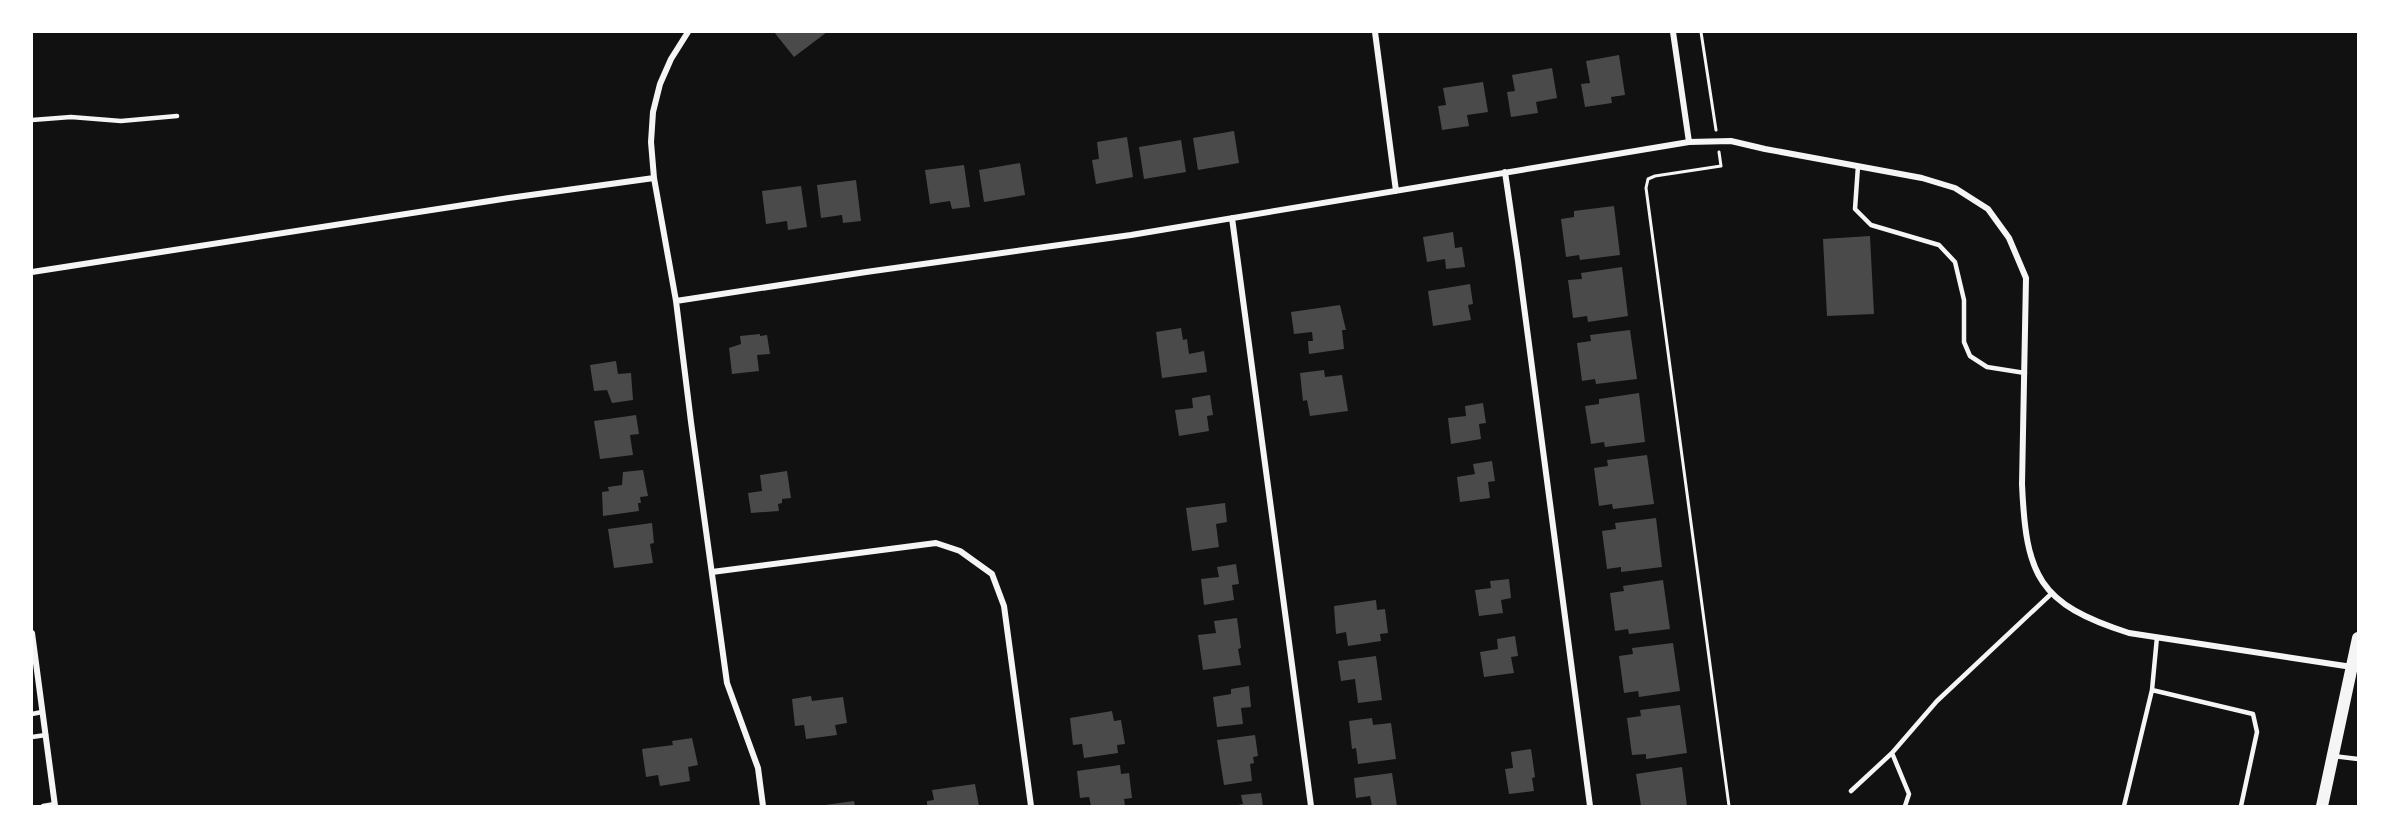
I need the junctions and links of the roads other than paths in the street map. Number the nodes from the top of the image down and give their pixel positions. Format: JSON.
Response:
{"nodes":[{"id":1,"x":688,"y":32,"type":"edge"},
{"id":2,"x":1375,"y":32,"type":"edge"},
{"id":3,"x":1673,"y":32,"type":"edge"},
{"id":4,"x":177,"y":116,"type":"dead end"},
{"id":5,"x":32,"y":120,"type":"edge"},
{"id":6,"x":1689,"y":142,"type":"junction"},
{"id":7,"x":1858,"y":166,"type":"junction"},
{"id":8,"x":1505,"y":172,"type":"junction"},
{"id":9,"x":654,"y":178,"type":"junction"},
{"id":10,"x":1396,"y":190,"type":"junction"},
{"id":11,"x":1232,"y":218,"type":"junction"},
{"id":12,"x":32,"y":272,"type":"edge"},
{"id":13,"x":676,"y":301,"type":"junction"},
{"id":14,"x":2025,"y":374,"type":"junction"},
{"id":15,"x":712,"y":572,"type":"junction"},
{"id":16,"x":2051,"y":594,"type":"junction"},
{"id":17,"x":32,"y":633,"type":"edge"},
{"id":18,"x":2157,"y":637,"type":"junction"},
{"id":19,"x":2358,"y":638,"type":"edge"},
{"id":20,"x":2353,"y":667,"type":"junction"},
{"id":21,"x":2151,"y":690,"type":"junction"},
{"id":22,"x":42,"y":712,"type":"junction"},
{"id":23,"x":32,"y":714,"type":"edge"},
{"id":24,"x":46,"y":735,"type":"junction"},
{"id":25,"x":32,"y":737,"type":"edge"},
{"id":26,"x":1892,"y":753,"type":"junction"},
{"id":27,"x":2333,"y":756,"type":"junction"},
{"id":28,"x":2358,"y":759,"type":"edge"},
{"id":29,"x":1851,"y":791,"type":"dead end"},
{"id":30,"x":55,"y":805,"type":"edge"},
{"id":31,"x":43,"y":807,"type":"edge"},
{"id":32,"x":763,"y":807,"type":"edge"},
{"id":33,"x":1031,"y":807,"type":"edge"},
{"id":34,"x":1311,"y":807,"type":"edge"},
{"id":35,"x":1590,"y":807,"type":"edge"},
{"id":36,"x":1905,"y":807,"type":"edge"},
{"id":37,"x":2124,"y":807,"type":"edge"},
{"id":38,"x":2241,"y":807,"type":"edge"},
{"id":39,"x":2322,"y":807,"type":"edge"}],
"edges":[{"from":1,"to":9,"type":"street"},
{"from":2,"to":10,"type":"street"},
{"from":3,"to":6,"type":"street"},
{"from":4,"to":5,"type":"lane"},
{"from":6,"to":7,"type":"street"},
{"from":6,"to":8,"type":"street"},
{"from":7,"to":14,"type":"street"},
{"from":7,"to":14,"type":"lane"},
{"from":8,"to":10,"type":"street"},
{"from":8,"to":35,"type":"street"},
{"from":9,"to":12,"type":"street"},
{"from":9,"to":13,"type":"street"},
{"from":10,"to":11,"type":"street"},
{"from":11,"to":13,"type":"street"},
{"from":11,"to":34,"type":"street"},
{"from":13,"to":15,"type":"street"},
{"from":14,"to":16,"type":"street"},
{"from":15,"to":32,"type":"street"},
{"from":15,"to":33,"type":"street"},
{"from":16,"to":18,"type":"street"},
{"from":16,"to":26,"type":"lane"},
{"from":17,"to":22,"type":"street"},
{"from":18,"to":20,"type":"street"},
{"from":18,"to":21,"type":"lane"},
{"from":19,"to":20,"type":"main road"},
{"from":20,"to":27,"type":"main road"},
{"from":21,"to":37,"type":"lane"},
{"from":21,"to":38,"type":"lane"},
{"from":22,"to":23,"type":"lane"},
{"from":22,"to":24,"type":"street"},
{"from":24,"to":25,"type":"lane"},
{"from":24,"to":30,"type":"street"},
{"from":26,"to":29,"type":"lane"},
{"from":26,"to":36,"type":"lane"},
{"from":27,"to":28,"type":"lane"},
{"from":27,"to":39,"type":"main road"},
{"from":30,"to":31,"type":"lane"}]}
